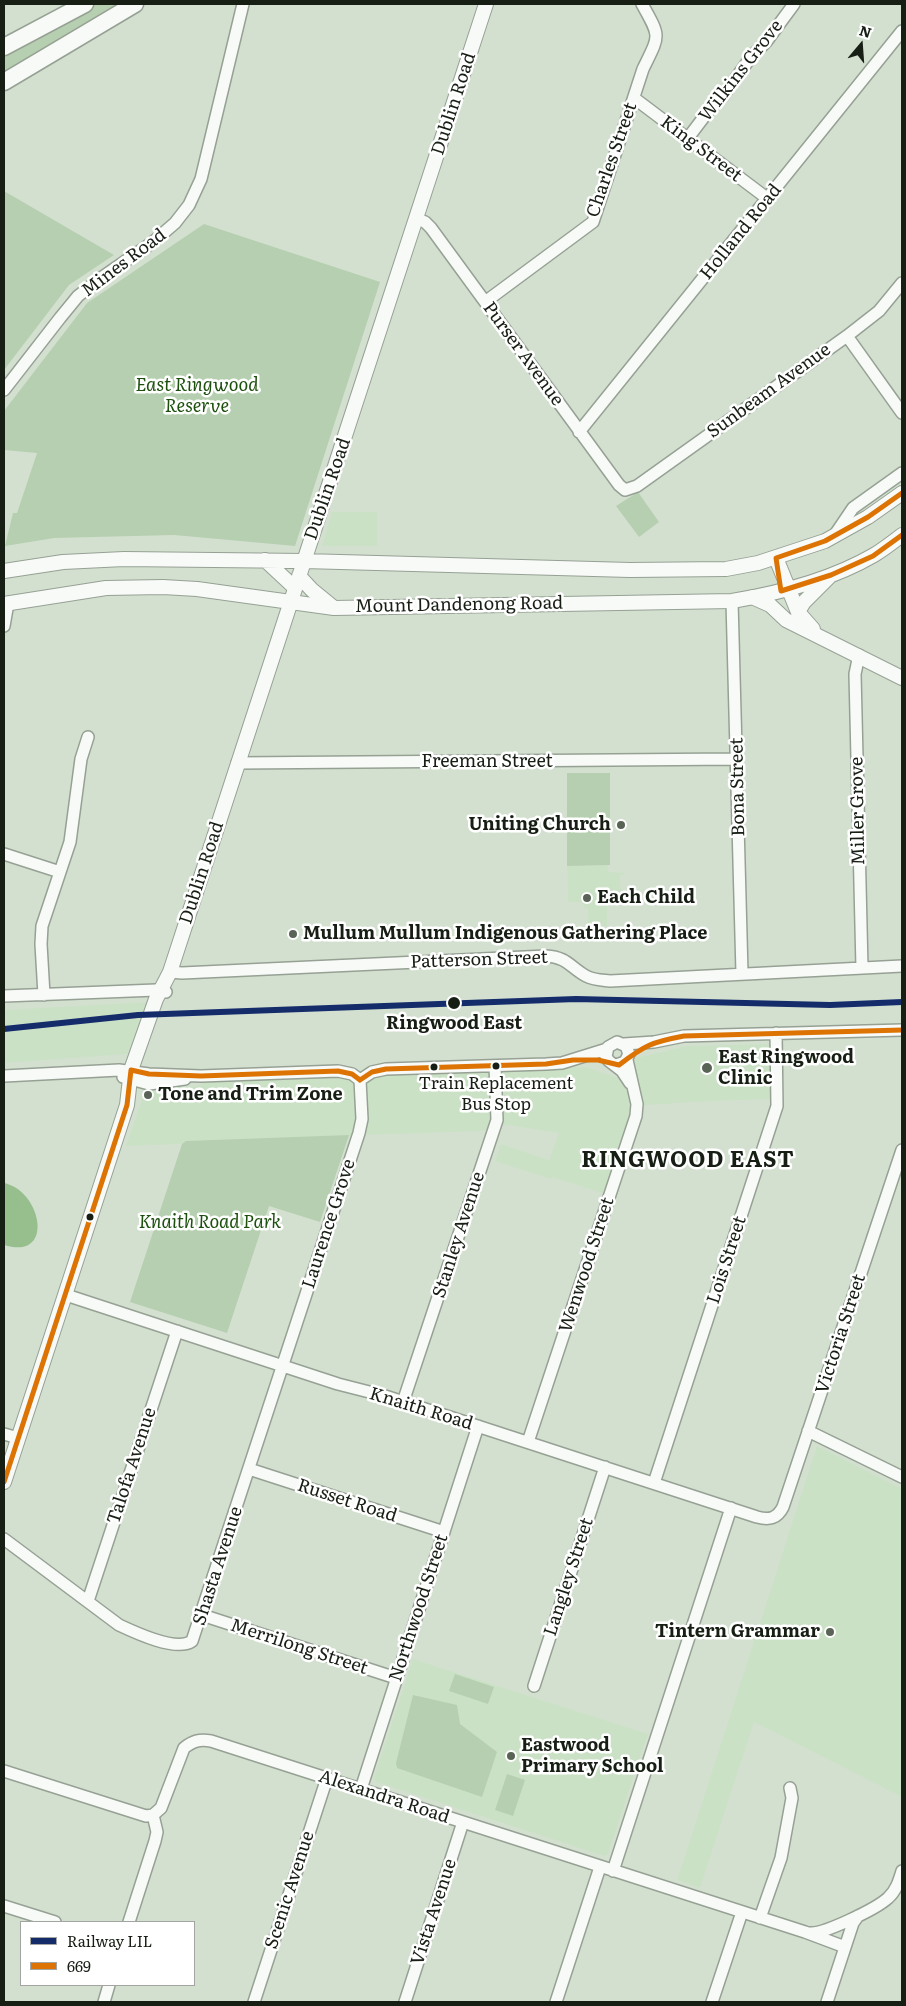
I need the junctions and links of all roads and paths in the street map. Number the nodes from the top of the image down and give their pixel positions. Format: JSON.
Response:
{"nodes":[{"id":1,"x":84,"y":4,"type":"edge"},
{"id":2,"x":136,"y":4,"type":"edge"},
{"id":3,"x":243,"y":4,"type":"edge"},
{"id":4,"x":486,"y":4,"type":"edge"},
{"id":5,"x":642,"y":4,"type":"edge"},
{"id":6,"x":794,"y":4,"type":"edge"},
{"id":7,"x":902,"y":31,"type":"edge"},
{"id":8,"x":4,"y":47,"type":"edge"},
{"id":9,"x":4,"y":82,"type":"edge"},
{"id":10,"x":634,"y":98,"type":"junction"},
{"id":11,"x":688,"y":138,"type":"junction"},
{"id":12,"x":768,"y":200,"type":"junction"},
{"id":13,"x":417,"y":219,"type":"junction"},
{"id":14,"x":902,"y":283,"type":"edge"},
{"id":15,"x":485,"y":302,"type":"junction"},
{"id":16,"x":847,"y":336,"type":"junction"},
{"id":17,"x":4,"y":390,"type":"edge"},
{"id":18,"x":902,"y":413,"type":"edge"},
{"id":19,"x":579,"y":432,"type":"junction"},
{"id":20,"x":902,"y":473,"type":"edge"},
{"id":21,"x":628,"y":490,"type":"joint"},
{"id":22,"x":902,"y":493,"type":"edge"},
{"id":23,"x":902,"y":535,"type":"edge"},
{"id":24,"x":832,"y":537,"type":"junction"},
{"id":25,"x":776,"y":558,"type":"junction"},
{"id":26,"x":266,"y":560,"type":"junction"},
{"id":27,"x":304,"y":561,"type":"junction"},
{"id":28,"x":4,"y":571,"type":"edge"},
{"id":29,"x":831,"y":575,"type":"junction"},
{"id":30,"x":297,"y":582,"type":"junction"},
{"id":31,"x":785,"y":590,"type":"junction"},
{"id":32,"x":752,"y":597,"type":"junction"},
{"id":33,"x":732,"y":600,"type":"junction"},
{"id":34,"x":6,"y":603,"type":"edge"},
{"id":35,"x":290,"y":603,"type":"junction"},
{"id":36,"x":334,"y":608,"type":"junction"},
{"id":37,"x":796,"y":617,"type":"junction"},
{"id":38,"x":4,"y":626,"type":"edge"},
{"id":39,"x":859,"y":655,"type":"junction"},
{"id":40,"x":902,"y":678,"type":"edge"},
{"id":41,"x":88,"y":737,"type":"dead end"},
{"id":42,"x":737,"y":759,"type":"junction"},
{"id":43,"x":237,"y":763,"type":"junction"},
{"id":44,"x":4,"y":854,"type":"edge"},
{"id":45,"x":60,"y":872,"type":"junction"},
{"id":46,"x":902,"y":966,"type":"edge"},
{"id":47,"x":862,"y":968,"type":"junction"},
{"id":48,"x":170,"y":973,"type":"junction"},
{"id":49,"x":742,"y":974,"type":"junction"},
{"id":50,"x":44,"y":995,"type":"junction"},
{"id":51,"x":4,"y":996,"type":"edge"},
{"id":52,"x":158,"y":1004,"type":"junction"},
{"id":53,"x":902,"y":1030,"type":"edge"},
{"id":54,"x":776,"y":1033,"type":"junction"},
{"id":55,"x":654,"y":1042,"type":"junction"},
{"id":56,"x":624,"y":1044,"type":"junction"},
{"id":57,"x":607,"y":1049,"type":"junction"},
{"id":58,"x":627,"y":1058,"type":"junction"},
{"id":59,"x":573,"y":1060,"type":"junction"},
{"id":60,"x":612,"y":1063,"type":"junction"},
{"id":61,"x":495,"y":1066,"type":"junction"},
{"id":62,"x":4,"y":1076,"type":"edge"},
{"id":63,"x":134,"y":1076,"type":"junction"},
{"id":64,"x":360,"y":1080,"type":"junction"},
{"id":65,"x":633,"y":1086,"type":"junction"},
{"id":66,"x":902,"y":1150,"type":"edge"},
{"id":67,"x":66,"y":1295,"type":"junction"},
{"id":68,"x":177,"y":1331,"type":"junction"},
{"id":69,"x":283,"y":1366,"type":"junction"},
{"id":70,"x":403,"y":1402,"type":"junction"},
{"id":71,"x":478,"y":1426,"type":"junction"},
{"id":72,"x":808,"y":1431,"type":"junction"},
{"id":73,"x":4,"y":1434,"type":"edge"},
{"id":74,"x":18,"y":1438,"type":"junction"},
{"id":75,"x":528,"y":1442,"type":"junction"},
{"id":76,"x":605,"y":1467,"type":"junction"},
{"id":77,"x":250,"y":1469,"type":"junction"},
{"id":78,"x":902,"y":1478,"type":"edge"},
{"id":79,"x":4,"y":1482,"type":"edge"},
{"id":80,"x":654,"y":1483,"type":"junction"},
{"id":81,"x":731,"y":1508,"type":"junction"},
{"id":82,"x":777,"y":1516,"type":"joint"},
{"id":83,"x":444,"y":1532,"type":"junction"},
{"id":84,"x":4,"y":1539,"type":"edge"},
{"id":85,"x":88,"y":1601,"type":"junction"},
{"id":86,"x":202,"y":1616,"type":"junction"},
{"id":87,"x":396,"y":1678,"type":"junction"},
{"id":88,"x":534,"y":1686,"type":"dead end"},
{"id":89,"x":4,"y":1770,"type":"edge"},
{"id":90,"x":327,"y":1778,"type":"junction"},
{"id":91,"x":790,"y":1788,"type":"dead end"},
{"id":92,"x":361,"y":1789,"type":"junction"},
{"id":93,"x":153,"y":1815,"type":"junction"},
{"id":94,"x":463,"y":1822,"type":"junction"},
{"id":95,"x":600,"y":1867,"type":"junction"},
{"id":96,"x":613,"y":1871,"type":"junction"},
{"id":97,"x":901,"y":1876,"type":"edge"},
{"id":98,"x":4,"y":1906,"type":"edge"},
{"id":99,"x":742,"y":1912,"type":"junction"},
{"id":100,"x":858,"y":1916,"type":"junction"},
{"id":101,"x":760,"y":1918,"type":"junction"},
{"id":102,"x":52,"y":1921,"type":"edge"},
{"id":103,"x":129,"y":1921,"type":"edge"},
{"id":104,"x":805,"y":1932,"type":"junction"},
{"id":105,"x":845,"y":1947,"type":"junction"},
{"id":106,"x":109,"y":1986,"type":"edge"},
{"id":107,"x":104,"y":2002,"type":"edge"},
{"id":108,"x":254,"y":2002,"type":"edge"},
{"id":109,"x":405,"y":2002,"type":"edge"},
{"id":110,"x":556,"y":2002,"type":"edge"},
{"id":111,"x":712,"y":2002,"type":"edge"},
{"id":112,"x":827,"y":2002,"type":"edge"}],
"edges":[{"from":1,"to":8,"type":"highway"},
{"from":2,"to":9,"type":"highway"},
{"from":3,"to":17,"type":"street","name":"Mines Road"},
{"from":4,"to":13,"type":"main road","name":"Dublin Road"},
{"from":5,"to":10,"type":"street","name":"Charles Street"},
{"from":6,"to":11,"type":"street","name":"Wilkins Grove"},
{"from":7,"to":12,"type":"street","name":"Holland Road"},
{"from":10,"to":11,"type":"street","name":"King Street"},
{"from":10,"to":15,"type":"street","name":"Charles Street"},
{"from":11,"to":12,"type":"street","name":"King Street"},
{"from":12,"to":19,"type":"street","name":"Holland Road"},
{"from":13,"to":15,"type":"street","name":"Purser Avenue"},
{"from":13,"to":27,"type":"main road","name":"Dublin Road"},
{"from":14,"to":16,"type":"street","name":"Sunbeam Avenue"},
{"from":15,"to":19,"type":"street","name":"Purser Avenue"},
{"from":16,"to":18,"type":"street"},
{"from":16,"to":21,"type":"street","name":"Sunbeam Avenue"},
{"from":19,"to":21,"type":"street","name":"Purser Avenue"},
{"from":20,"to":24,"type":"street"},
{"from":22,"to":24,"type":"main road","name":"Mount Dandenong Road"},
{"from":23,"to":29,"type":"main road","name":"Mount Dandenong Road"},
{"from":24,"to":25,"type":"main road","name":"Mount Dandenong Road"},
{"from":25,"to":27,"type":"main road","name":"Mount Dandenong Road"},
{"from":25,"to":31,"type":"main road"},
{"from":26,"to":27,"type":"main road","name":"Mount Dandenong Road"},
{"from":26,"to":28,"type":"main road","name":"Mount Dandenong Road"},
{"from":26,"to":30,"type":"main road"},
{"from":27,"to":30,"type":"main road","name":"Dublin Road"},
{"from":29,"to":31,"type":"main road","name":"Mount Dandenong Road"},
{"from":29,"to":37,"type":"main road"},
{"from":30,"to":35,"type":"main road","name":"Dublin Road"},
{"from":30,"to":36,"type":"main road"},
{"from":31,"to":32,"type":"main road","name":"Mount Dandenong Road"},
{"from":31,"to":37,"type":"main road"},
{"from":32,"to":33,"type":"main road","name":"Mount Dandenong Road"},
{"from":32,"to":37,"type":"main road"},
{"from":33,"to":36,"type":"main road","name":"Mount Dandenong Road"},
{"from":33,"to":42,"type":"street","name":"Bona Street"},
{"from":34,"to":35,"type":"main road","name":"Mount Dandenong Road"},
{"from":34,"to":38,"type":"street"},
{"from":35,"to":36,"type":"main road","name":"Mount Dandenong Road"},
{"from":35,"to":43,"type":"main road","name":"Dublin Road"},
{"from":37,"to":39,"type":"main road"},
{"from":39,"to":40,"type":"main road"},
{"from":39,"to":47,"type":"street","name":"Miller Grove"},
{"from":41,"to":45,"type":"street"},
{"from":42,"to":43,"type":"street","name":"Freeman Street"},
{"from":42,"to":49,"type":"street","name":"Bona Street"},
{"from":43,"to":48,"type":"main road","name":"Dublin Road"},
{"from":44,"to":45,"type":"street"},
{"from":45,"to":50,"type":"street"},
{"from":46,"to":47,"type":"street","name":"Patterson Street"},
{"from":47,"to":49,"type":"street","name":"Patterson Street"},
{"from":48,"to":49,"type":"street","name":"Patterson Street"},
{"from":48,"to":52,"type":"main road","name":"Dublin Road"},
{"from":50,"to":51,"type":"street"},
{"from":50,"to":52,"type":"street"},
{"from":52,"to":63,"type":"main road","name":"Dublin Road"},
{"from":53,"to":54,"type":"street"},
{"from":54,"to":55,"type":"street"},
{"from":54,"to":80,"type":"street","name":"Lois Street"},
{"from":55,"to":56,"type":"street"},
{"from":55,"to":58,"type":"street"},
{"from":56,"to":57,"type":"street"},
{"from":56,"to":58,"type":"street"},
{"from":57,"to":59,"type":"street"},
{"from":57,"to":60,"type":"street"},
{"from":58,"to":60,"type":"street"},
{"from":58,"to":65,"type":"street","name":"Wenwood Street"},
{"from":59,"to":60,"type":"street"},
{"from":59,"to":61,"type":"street"},
{"from":60,"to":65,"type":"street"},
{"from":61,"to":64,"type":"street"},
{"from":61,"to":70,"type":"street","name":"Stanley Avenue"},
{"from":62,"to":63,"type":"street"},
{"from":63,"to":64,"type":"street"},
{"from":63,"to":67,"type":"main road","name":"Dublin Road"},
{"from":64,"to":69,"type":"street","name":"Laurence Grove"},
{"from":65,"to":75,"type":"street","name":"Wenwood Street"},
{"from":66,"to":72,"type":"street","name":"Victoria Street"},
{"from":67,"to":68,"type":"street","name":"Knaith Road"},
{"from":67,"to":74,"type":"main road","name":"Dublin Road"},
{"from":68,"to":69,"type":"street","name":"Knaith Road"},
{"from":68,"to":85,"type":"street","name":"Talofa Avenue"},
{"from":69,"to":70,"type":"street","name":"Knaith Road"},
{"from":69,"to":77,"type":"street","name":"Shasta Avenue"},
{"from":70,"to":71,"type":"street","name":"Knaith Road"},
{"from":71,"to":75,"type":"street","name":"Knaith Road"},
{"from":71,"to":83,"type":"street","name":"Northwood Street"},
{"from":72,"to":78,"type":"street"},
{"from":72,"to":82,"type":"street","name":"Victoria Street"},
{"from":73,"to":74,"type":"street"},
{"from":74,"to":79,"type":"main road","name":"Dublin Road"},
{"from":75,"to":76,"type":"street","name":"Knaith Road"},
{"from":76,"to":80,"type":"street","name":"Knaith Road"},
{"from":76,"to":88,"type":"street","name":"Langley Street"},
{"from":77,"to":83,"type":"street","name":"Russet Road"},
{"from":77,"to":86,"type":"street","name":"Shasta Avenue"},
{"from":80,"to":81,"type":"street","name":"Knaith Road"},
{"from":81,"to":82,"type":"street","name":"Knaith Road"},
{"from":81,"to":96,"type":"street"},
{"from":83,"to":87,"type":"street","name":"Northwood Street"},
{"from":84,"to":85,"type":"street","name":"Shasta Avenue"},
{"from":85,"to":86,"type":"street","name":"Shasta Avenue"},
{"from":86,"to":87,"type":"street","name":"Merrilong Street"},
{"from":87,"to":92,"type":"street","name":"Northwood Street"},
{"from":89,"to":93,"type":"street"},
{"from":90,"to":92,"type":"street","name":"Alexandra Road"},
{"from":90,"to":93,"type":"street","name":"Alexandra Road"},
{"from":90,"to":108,"type":"street","name":"Scenic Avenue"},
{"from":91,"to":101,"type":"street"},
{"from":92,"to":94,"type":"street","name":"Alexandra Road"},
{"from":93,"to":103,"type":"street"},
{"from":94,"to":95,"type":"street","name":"Alexandra Road"},
{"from":94,"to":109,"type":"street","name":"Vista Avenue"},
{"from":95,"to":96,"type":"street","name":"Alexandra Road"},
{"from":95,"to":110,"type":"street"},
{"from":96,"to":99,"type":"street","name":"Alexandra Road"},
{"from":97,"to":100,"type":"street","name":"Alexandra Road"},
{"from":98,"to":102,"type":"street"},
{"from":99,"to":101,"type":"street","name":"Alexandra Road"},
{"from":99,"to":111,"type":"street"},
{"from":100,"to":104,"type":"street","name":"Alexandra Road"},
{"from":100,"to":105,"type":"street"},
{"from":101,"to":104,"type":"street","name":"Alexandra Road"},
{"from":104,"to":105,"type":"street","name":"Alexandra Road"},
{"from":105,"to":112,"type":"street"},
{"from":106,"to":107,"type":"street"}]}
